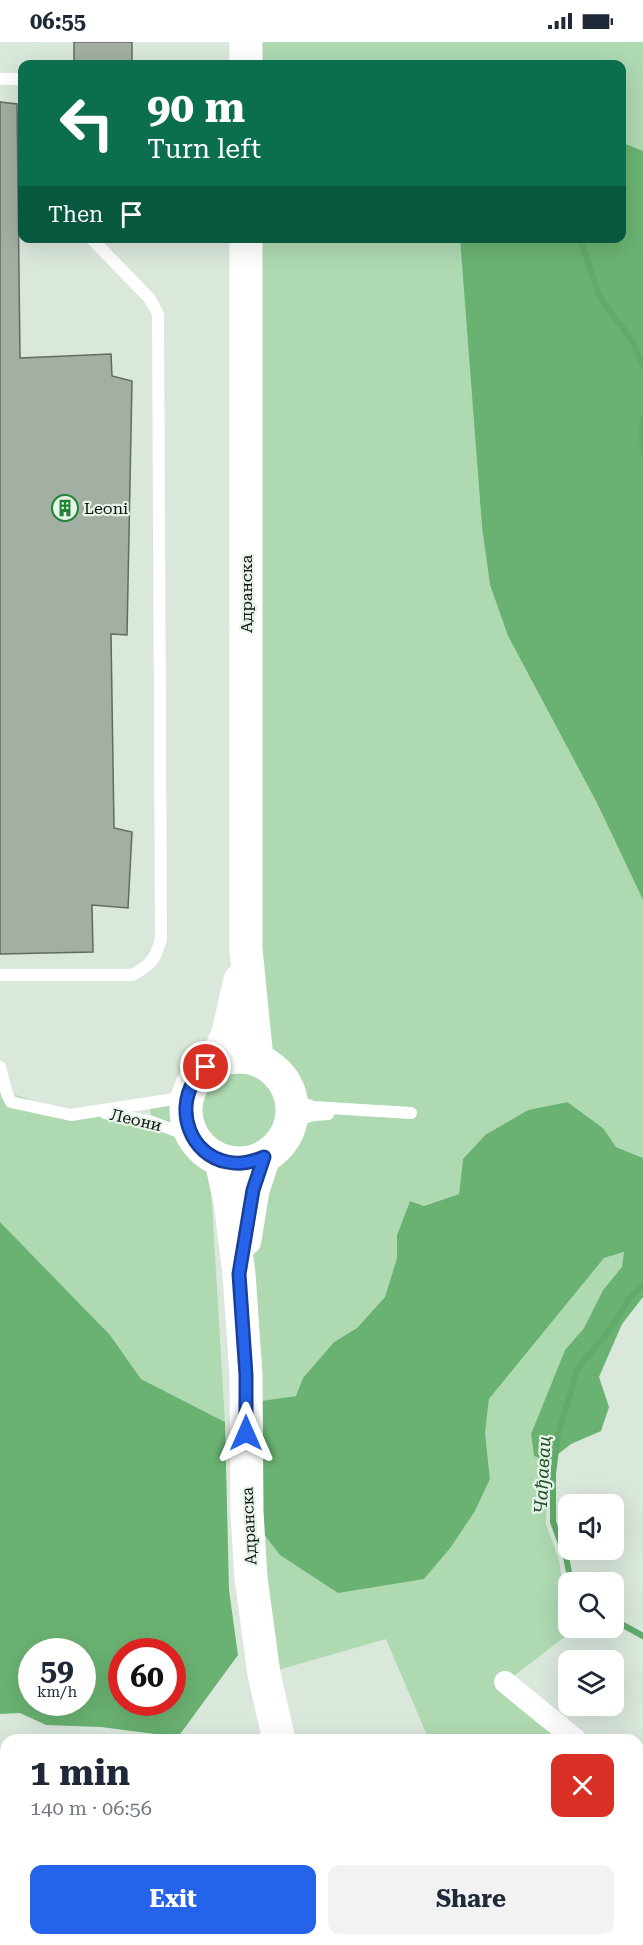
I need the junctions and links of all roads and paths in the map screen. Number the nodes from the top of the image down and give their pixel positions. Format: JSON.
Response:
{"nodes":[{"id":1,"x":246,"y":42,"type":"edge"},
{"id":2,"x":246,"y":60,"type":"edge"},
{"id":3,"x":0,"y":79,"type":"edge"},
{"id":4,"x":18,"y":79,"type":"edge"},
{"id":5,"x":96,"y":243,"type":"edge"},
{"id":6,"x":246,"y":243,"type":"edge"},
{"id":7,"x":246,"y":949,"type":"junction"},
{"id":8,"x":0,"y":975,"type":"edge"},
{"id":9,"x":257,"y":1059,"type":"junction"},
{"id":10,"x":216,"y":1061,"type":"junction"},
{"id":11,"x":0,"y":1067,"type":"edge"},
{"id":12,"x":288,"y":1089,"type":"junction"},
{"id":13,"x":187,"y":1097,"type":"junction"},
{"id":14,"x":98,"y":1111,"type":"junction"},
{"id":15,"x":374,"y":1112,"type":"junction"},
{"id":16,"x":411,"y":1113,"type":"dead end"},
{"id":17,"x":289,"y":1129,"type":"junction"},
{"id":18,"x":192,"y":1137,"type":"junction"},
{"id":19,"x":264,"y":1157,"type":"junction"},
{"id":20,"x":221,"y":1161,"type":"junction"},
{"id":21,"x":239,"y":1274,"type":"junction"},
{"id":22,"x":505,"y":1682,"type":"dead end"},
{"id":23,"x":278,"y":1734,"type":"edge"},
{"id":24,"x":569,"y":1734,"type":"edge"}],
"edges":[{"from":1,"to":2,"type":"main road"},
{"from":3,"to":4,"type":"lane"},
{"from":5,"to":8,"type":"lane"},
{"from":6,"to":7,"type":"main road","name":"Адранска"},
{"from":7,"to":9,"type":"main road","name":"Адранска"},
{"from":7,"to":10,"type":"main road","name":"Адранска"},
{"from":9,"to":10,"type":"main road"},
{"from":9,"to":12,"type":"main road"},
{"from":10,"to":13,"type":"main road"},
{"from":11,"to":14,"type":"lane"},
{"from":12,"to":15,"type":"lane"},
{"from":12,"to":17,"type":"main road"},
{"from":13,"to":14,"type":"lane","name":"Леони"},
{"from":13,"to":18,"type":"main road"},
{"from":14,"to":18,"type":"lane","name":"Леони"},
{"from":15,"to":16,"type":"lane"},
{"from":15,"to":17,"type":"lane"},
{"from":17,"to":19,"type":"main road"},
{"from":18,"to":20,"type":"main road"},
{"from":19,"to":20,"type":"main road"},
{"from":19,"to":21,"type":"main road","name":"Адранска"},
{"from":20,"to":21,"type":"main road","name":"Адранска"},
{"from":21,"to":23,"type":"main road","name":"Адранска"},
{"from":22,"to":24,"type":"street"}]}
